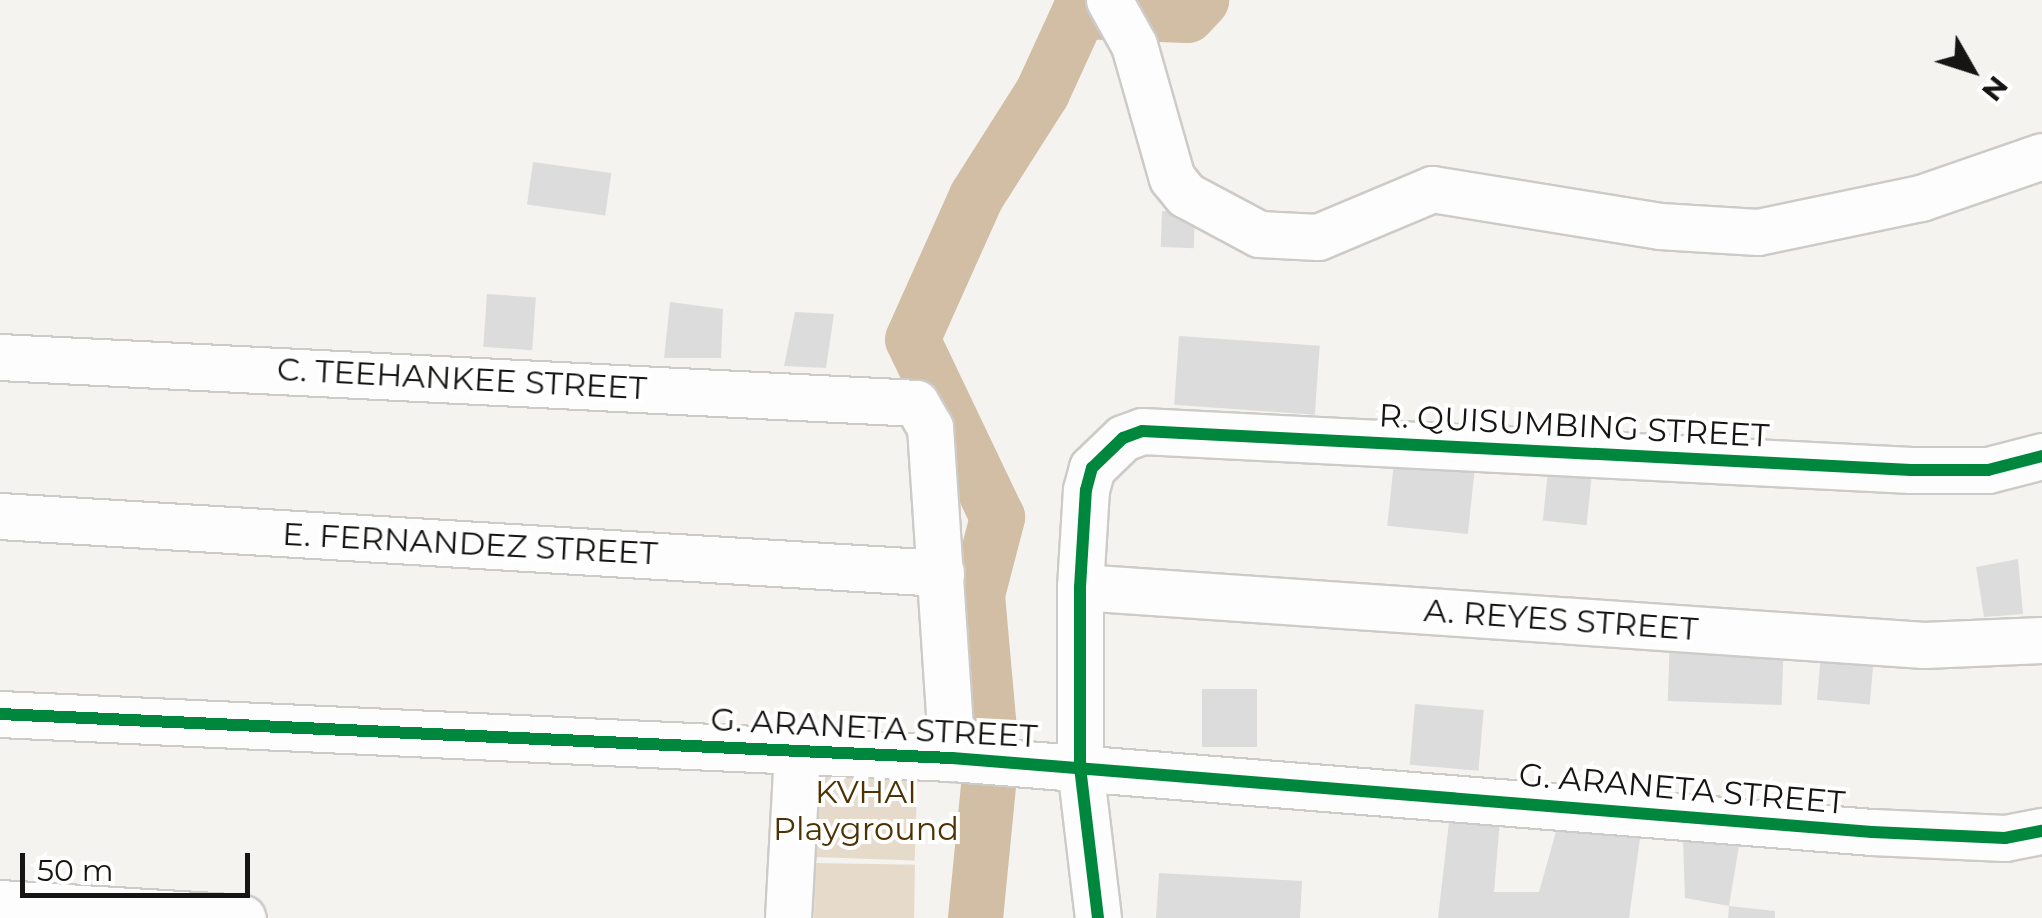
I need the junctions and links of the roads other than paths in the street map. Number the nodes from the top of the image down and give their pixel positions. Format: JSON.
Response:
{"nodes":[{"id":1,"x":1109,"y":0,"type":"edge"},
{"id":2,"x":2042,"y":156,"type":"edge"},
{"id":3,"x":0,"y":358,"type":"edge"},
{"id":4,"x":2042,"y":456,"type":"edge"},
{"id":5,"x":0,"y":516,"type":"edge"},
{"id":6,"x":941,"y":572,"type":"junction"},
{"id":7,"x":1080,"y":587,"type":"junction"},
{"id":8,"x":2042,"y":640,"type":"edge"},
{"id":9,"x":0,"y":714,"type":"edge"},
{"id":10,"x":797,"y":751,"type":"junction"},
{"id":11,"x":952,"y":758,"type":"junction"},
{"id":12,"x":1080,"y":768,"type":"junction"},
{"id":13,"x":2042,"y":832,"type":"edge"},
{"id":14,"x":0,"y":903,"type":"edge"},
{"id":15,"x":120,"y":913,"type":"edge"},
{"id":16,"x":243,"y":918,"type":"edge"},
{"id":17,"x":788,"y":918,"type":"edge"},
{"id":18,"x":1098,"y":918,"type":"edge"}],
"edges":[{"from":1,"to":2,"type":"street"},
{"from":3,"to":6,"type":"street","name":"C. TEEHANKEE STREET"},
{"from":4,"to":7,"type":"street","name":"R. QUISUMBING STREET"},
{"from":5,"to":6,"type":"street","name":"E. FERNANDEZ STREET"},
{"from":6,"to":11,"type":"street"},
{"from":7,"to":8,"type":"street","name":"A. REYES STREET"},
{"from":7,"to":12,"type":"street"},
{"from":9,"to":10,"type":"street","name":"G. ARANETA STREET"},
{"from":10,"to":11,"type":"street","name":"G. ARANETA STREET"},
{"from":10,"to":17,"type":"street"},
{"from":11,"to":12,"type":"street","name":"G. ARANETA STREET"},
{"from":12,"to":13,"type":"street","name":"G. ARANETA STREET"},
{"from":12,"to":18,"type":"street"},
{"from":14,"to":15,"type":"street"},
{"from":15,"to":16,"type":"street"}]}
